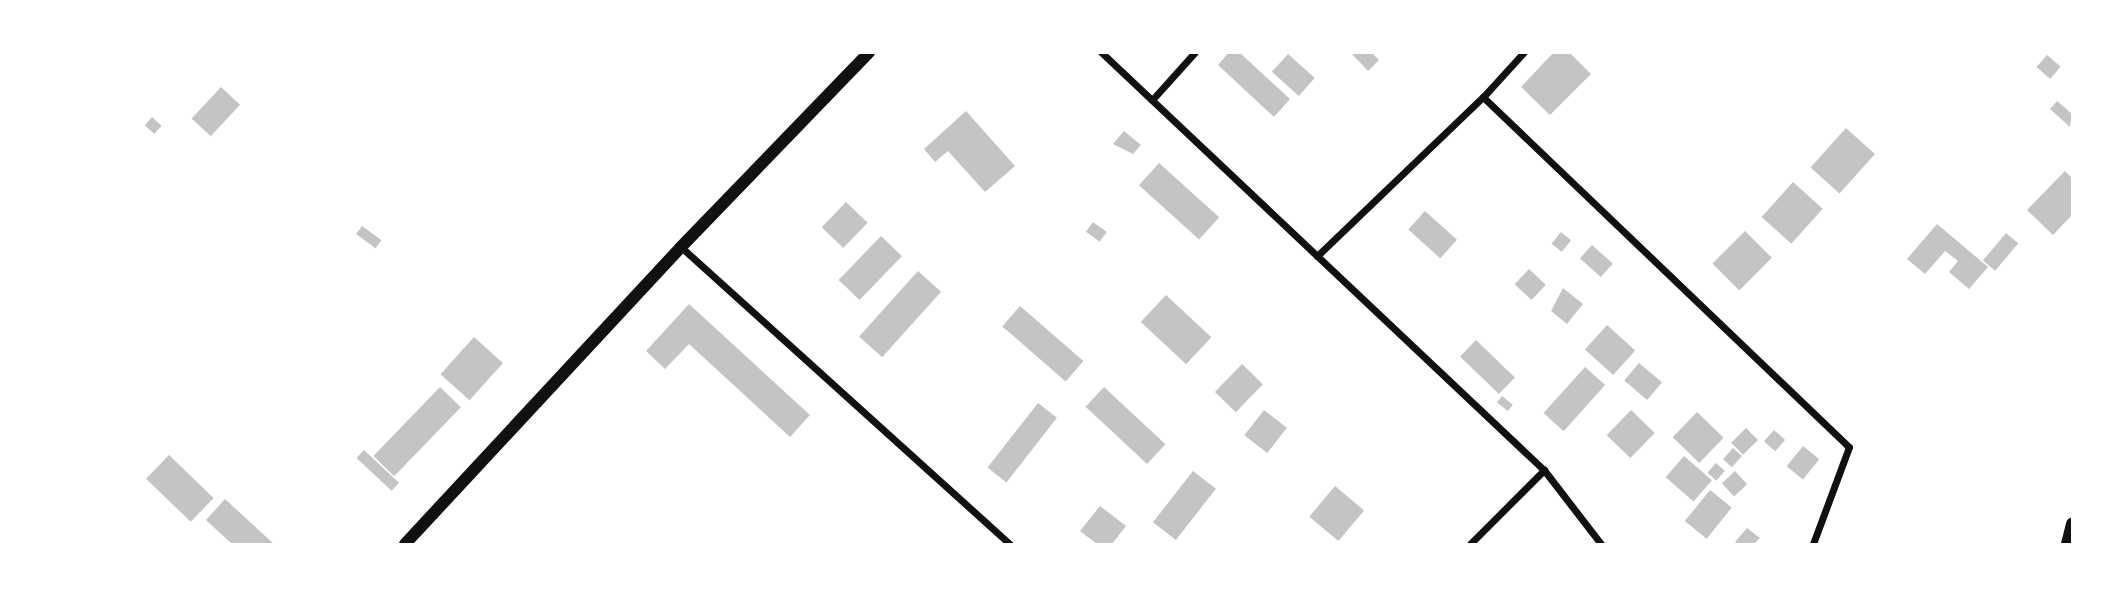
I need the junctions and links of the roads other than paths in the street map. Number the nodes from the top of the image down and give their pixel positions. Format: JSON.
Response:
{"nodes":[{"id":1,"x":869,"y":52,"type":"edge"},
{"id":2,"x":1101,"y":52,"type":"edge"},
{"id":3,"x":1195,"y":52,"type":"edge"},
{"id":4,"x":1524,"y":52,"type":"edge"},
{"id":5,"x":1483,"y":97,"type":"junction"},
{"id":6,"x":1152,"y":100,"type":"junction"},
{"id":7,"x":681,"y":247,"type":"junction"},
{"id":8,"x":1317,"y":256,"type":"junction"},
{"id":9,"x":1544,"y":470,"type":"junction"},
{"id":10,"x":2073,"y":524,"type":"edge"},
{"id":11,"x":410,"y":543,"type":"edge"},
{"id":12,"x":1010,"y":544,"type":"edge"},
{"id":13,"x":1470,"y":544,"type":"edge"},
{"id":14,"x":1601,"y":544,"type":"edge"},
{"id":15,"x":1814,"y":544,"type":"edge"},
{"id":16,"x":2067,"y":544,"type":"edge"}],
"edges":[{"from":1,"to":7,"type":"street"},
{"from":2,"to":6,"type":"street"},
{"from":3,"to":6,"type":"street"},
{"from":4,"to":5,"type":"street"},
{"from":5,"to":8,"type":"street"},
{"from":5,"to":15,"type":"street"},
{"from":6,"to":8,"type":"street"},
{"from":7,"to":11,"type":"street"},
{"from":7,"to":12,"type":"street"},
{"from":8,"to":9,"type":"street"},
{"from":9,"to":13,"type":"street"},
{"from":9,"to":14,"type":"street"},
{"from":10,"to":16,"type":"street"}]}
